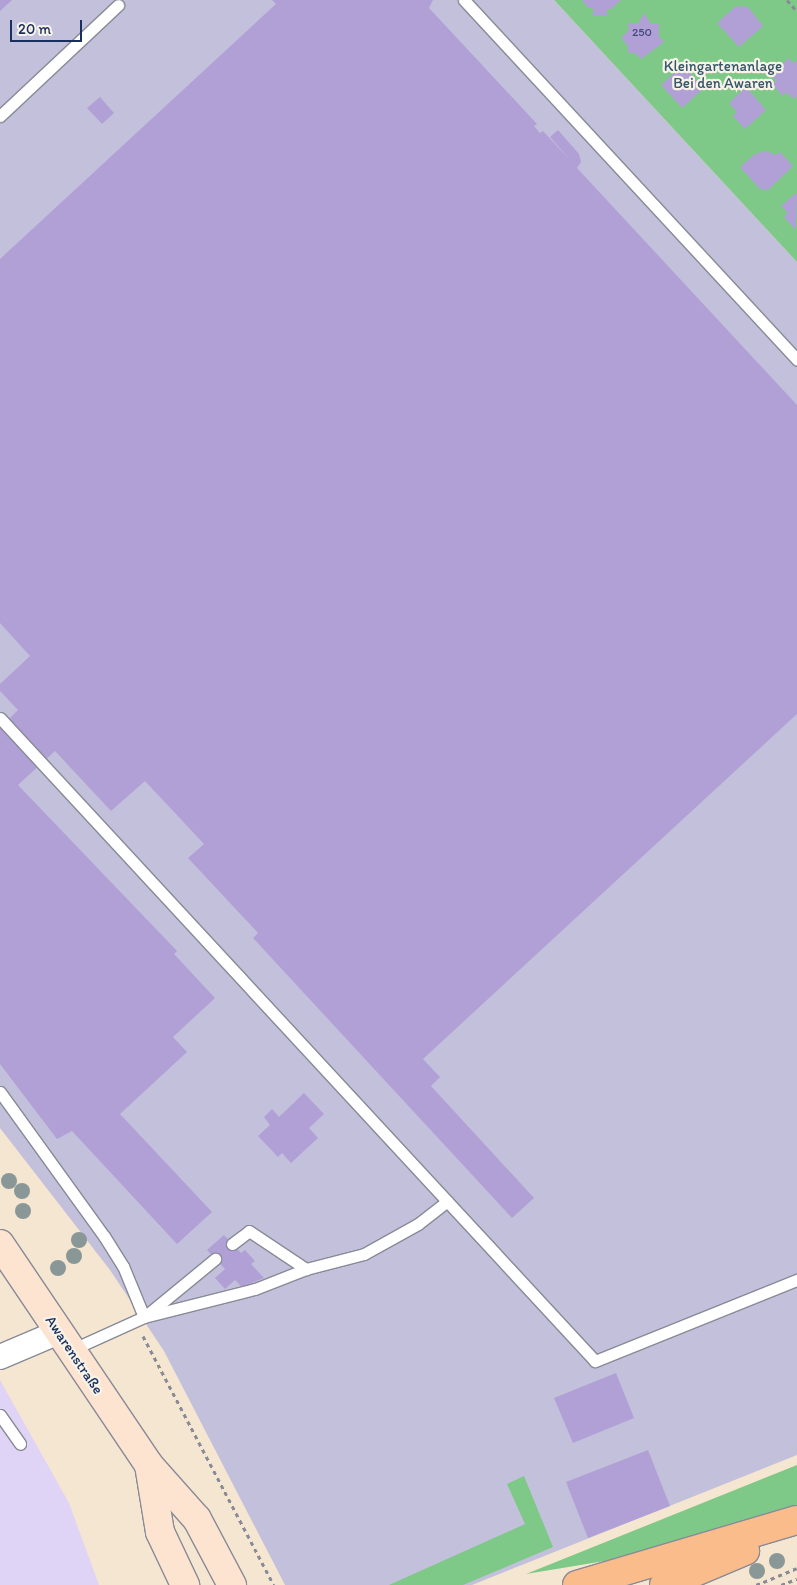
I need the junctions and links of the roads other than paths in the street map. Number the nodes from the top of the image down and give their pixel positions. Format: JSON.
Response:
{"nodes":[{"id":1,"x":464,"y":0,"type":"edge"},
{"id":2,"x":118,"y":5,"type":"dead end"},
{"id":3,"x":0,"y":116,"type":"edge"},
{"id":4,"x":797,"y":360,"type":"edge"},
{"id":5,"x":0,"y":718,"type":"edge"},
{"id":6,"x":0,"y":1092,"type":"edge"},
{"id":7,"x":447,"y":1201,"type":"junction"},
{"id":8,"x":0,"y":1244,"type":"edge"},
{"id":9,"x":232,"y":1244,"type":"dead end"},
{"id":10,"x":215,"y":1258,"type":"dead end"},
{"id":11,"x":306,"y":1269,"type":"junction"},
{"id":12,"x":797,"y":1280,"type":"edge"},
{"id":13,"x":139,"y":1318,"type":"junction"},
{"id":14,"x":65,"y":1341,"type":"junction"},
{"id":15,"x":0,"y":1357,"type":"edge"},
{"id":16,"x":0,"y":1415,"type":"edge"},
{"id":17,"x":20,"y":1444,"type":"dead end"},
{"id":18,"x":149,"y":1465,"type":"junction"},
{"id":19,"x":797,"y":1520,"type":"edge"},
{"id":20,"x":797,"y":1529,"type":"edge"},
{"id":21,"x":185,"y":1585,"type":"edge"},
{"id":22,"x":232,"y":1585,"type":"edge"},
{"id":23,"x":577,"y":1585,"type":"edge"},
{"id":24,"x":664,"y":1585,"type":"edge"}],
"edges":[{"from":1,"to":4,"type":"lane"},
{"from":2,"to":3,"type":"lane"},
{"from":5,"to":7,"type":"lane"},
{"from":6,"to":13,"type":"lane"},
{"from":7,"to":11,"type":"lane"},
{"from":7,"to":12,"type":"lane"},
{"from":8,"to":14,"type":"street","name":"Awarenstraße"},
{"from":9,"to":11,"type":"lane"},
{"from":10,"to":13,"type":"lane"},
{"from":11,"to":13,"type":"lane"},
{"from":13,"to":14,"type":"lane"},
{"from":14,"to":15,"type":"street"},
{"from":14,"to":18,"type":"street","name":"Awarenstraße"},
{"from":16,"to":17,"type":"lane"},
{"from":18,"to":21,"type":"street","name":"Awarenstraße"},
{"from":18,"to":22,"type":"street","name":"Awarenstraße"},
{"from":19,"to":23,"type":"main road"},
{"from":20,"to":24,"type":"main road"}]}
